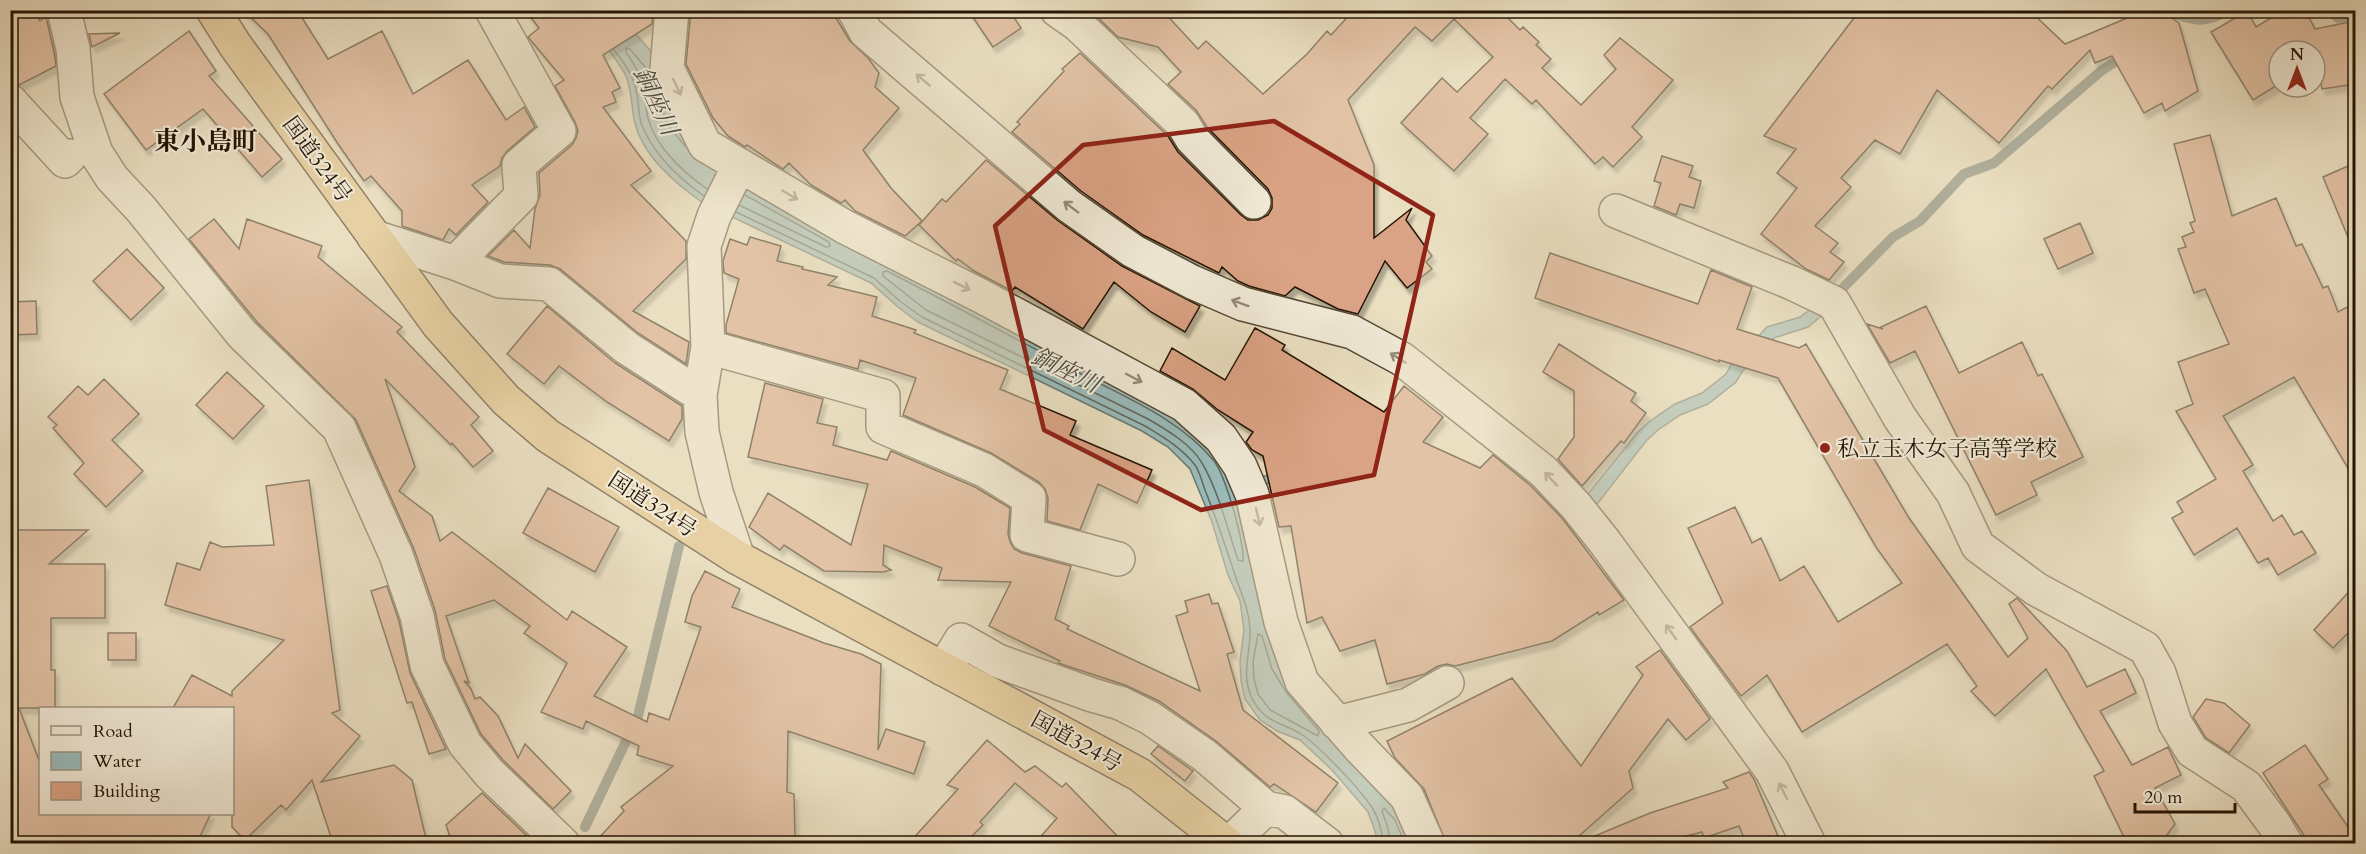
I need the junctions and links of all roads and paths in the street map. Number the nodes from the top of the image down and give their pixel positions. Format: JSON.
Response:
{"nodes":[{"id":1,"x":64,"y":10,"type":"edge"},
{"id":2,"x":213,"y":10,"type":"edge"},
{"id":3,"x":492,"y":10,"type":"edge"},
{"id":4,"x":672,"y":10,"type":"edge"},
{"id":5,"x":854,"y":10,"type":"edge"},
{"id":6,"x":1057,"y":10,"type":"edge"},
{"id":7,"x":10,"y":101,"type":"edge"},
{"id":8,"x":70,"y":156,"type":"dead end"},
{"id":9,"x":739,"y":166,"type":"junction"},
{"id":10,"x":1254,"y":202,"type":"dead end"},
{"id":11,"x":1616,"y":211,"type":"dead end"},
{"id":12,"x":374,"y":237,"type":"junction"},
{"id":13,"x":455,"y":263,"type":"junction"},
{"id":14,"x":708,"y":347,"type":"junction"},
{"id":15,"x":700,"y":395,"type":"junction"},
{"id":16,"x":738,"y":558,"type":"junction"},
{"id":17,"x":1118,"y":559,"type":"dead end"},
{"id":18,"x":943,"y":669,"type":"junction"},
{"id":19,"x":1447,"y":683,"type":"dead end"},
{"id":20,"x":1337,"y":723,"type":"junction"},
{"id":21,"x":1266,"y":808,"type":"junction"},
{"id":22,"x":563,"y":843,"type":"edge"},
{"id":23,"x":1228,"y":843,"type":"edge"},
{"id":24,"x":1327,"y":843,"type":"edge"},
{"id":25,"x":1428,"y":843,"type":"edge"},
{"id":26,"x":1809,"y":843,"type":"edge"},
{"id":27,"x":2286,"y":843,"type":"edge"}],
"edges":[{"from":1,"to":22,"type":"street"},
{"from":2,"to":12,"type":"highway","name":"国道324号"},
{"from":3,"to":13,"type":"street"},
{"from":4,"to":9,"type":"street","one_way":true},
{"from":26,"to":5,"type":"street","one_way":true},
{"from":6,"to":10,"type":"street"},
{"from":7,"to":8,"type":"street"},
{"from":9,"to":14,"type":"street"},
{"from":9,"to":20,"type":"street","one_way":true},
{"from":11,"to":27,"type":"street"},
{"from":12,"to":13,"type":"street"},
{"from":12,"to":16,"type":"highway","name":"国道324号"},
{"from":13,"to":15,"type":"street"},
{"from":14,"to":15,"type":"street"},
{"from":14,"to":17,"type":"street"},
{"from":15,"to":16,"type":"street"},
{"from":16,"to":18,"type":"highway","name":"国道324号"},
{"from":18,"to":21,"type":"street"},
{"from":18,"to":23,"type":"highway","name":"国道324号"},
{"from":19,"to":20,"type":"street"},
{"from":20,"to":25,"type":"street"},
{"from":21,"to":23,"type":"street"},
{"from":21,"to":24,"type":"street"}]}
